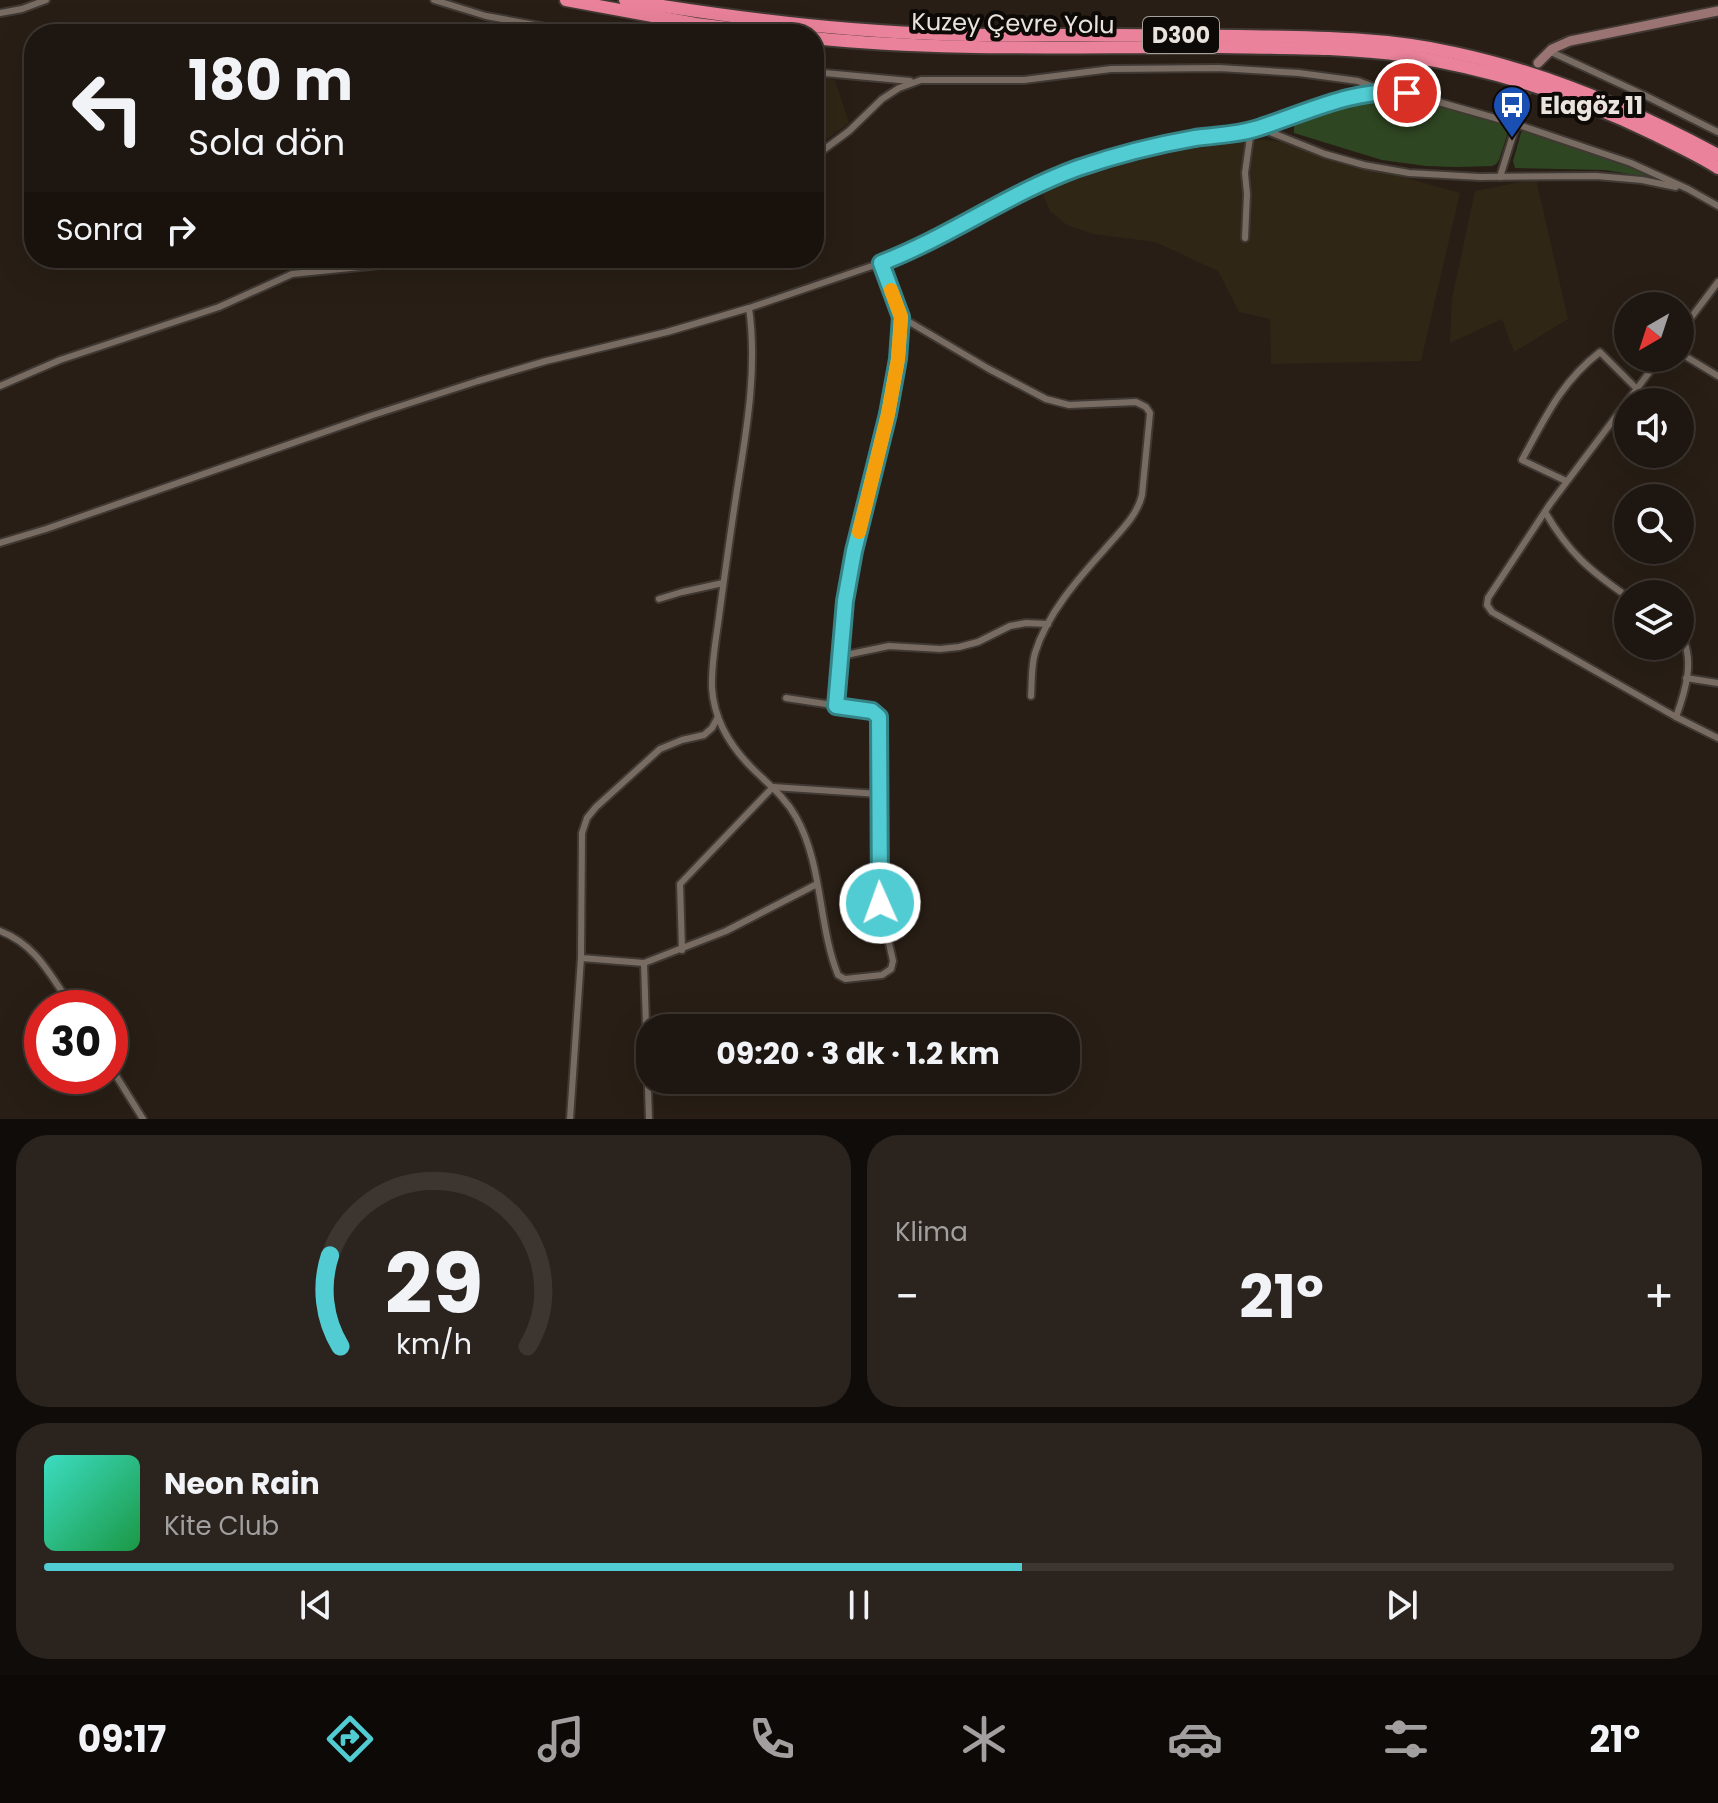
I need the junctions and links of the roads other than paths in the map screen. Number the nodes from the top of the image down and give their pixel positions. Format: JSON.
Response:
{"nodes":[{"id":1,"x":46,"y":0,"type":"edge"},
{"id":2,"x":434,"y":0,"type":"edge"},
{"id":3,"x":566,"y":0,"type":"edge"},
{"id":4,"x":625,"y":0,"type":"edge"},
{"id":5,"x":1718,"y":11,"type":"edge"},
{"id":6,"x":0,"y":13,"type":"edge"},
{"id":7,"x":530,"y":24,"type":"edge"},
{"id":8,"x":696,"y":24,"type":"edge"},
{"id":9,"x":803,"y":24,"type":"edge"},
{"id":10,"x":824,"y":26,"type":"edge"},
{"id":11,"x":824,"y":39,"type":"edge"},
{"id":12,"x":1549,"y":51,"type":"junction"},
{"id":13,"x":1538,"y":63,"type":"tunnel mouth"},
{"id":14,"x":824,"y":73,"type":"edge"},
{"id":15,"x":913,"y":82,"type":"junction"},
{"id":16,"x":1385,"y":91,"type":"junction"},
{"id":17,"x":1522,"y":106,"type":"tunnel mouth"},
{"id":18,"x":1516,"y":124,"type":"junction"},
{"id":19,"x":1254,"y":129,"type":"junction"},
{"id":20,"x":1718,"y":132,"type":"edge"},
{"id":21,"x":824,"y":150,"type":"edge"},
{"id":22,"x":1718,"y":155,"type":"edge"},
{"id":23,"x":1718,"y":168,"type":"edge"},
{"id":24,"x":1500,"y":177,"type":"junction"},
{"id":25,"x":1688,"y":189,"type":"junction"},
{"id":26,"x":1718,"y":206,"type":"edge"},
{"id":27,"x":1245,"y":238,"type":"dead end"},
{"id":28,"x":881,"y":263,"type":"junction"},
{"id":29,"x":350,"y":268,"type":"edge"},
{"id":30,"x":1718,"y":282,"type":"edge"},
{"id":31,"x":749,"y":308,"type":"junction"},
{"id":32,"x":1694,"y":314,"type":"edge"},
{"id":33,"x":901,"y":317,"type":"junction"},
{"id":34,"x":1694,"y":361,"type":"edge"},
{"id":35,"x":1649,"y":372,"type":"edge"},
{"id":36,"x":1718,"y":376,"type":"edge"},
{"id":37,"x":0,"y":386,"type":"edge"},
{"id":38,"x":1636,"y":388,"type":"joint"},
{"id":39,"x":1614,"y":417,"type":"edge"},
{"id":40,"x":1566,"y":481,"type":"junction"},
{"id":41,"x":1545,"y":511,"type":"junction"},
{"id":42,"x":0,"y":543,"type":"edge"},
{"id":43,"x":723,"y":583,"type":"junction"},
{"id":44,"x":1614,"y":587,"type":"edge"},
{"id":45,"x":659,"y":599,"type":"dead end"},
{"id":46,"x":1048,"y":624,"type":"junction"},
{"id":47,"x":841,"y":656,"type":"junction"},
{"id":48,"x":1687,"y":660,"type":"edge"},
{"id":49,"x":1686,"y":678,"type":"junction"},
{"id":50,"x":1718,"y":683,"type":"edge"},
{"id":51,"x":1031,"y":696,"type":"dead end"},
{"id":52,"x":786,"y":698,"type":"dead end"},
{"id":53,"x":836,"y":706,"type":"junction"},
{"id":54,"x":718,"y":717,"type":"junction"},
{"id":55,"x":1676,"y":717,"type":"junction"},
{"id":56,"x":1718,"y":738,"type":"edge"},
{"id":57,"x":773,"y":787,"type":"junction"},
{"id":58,"x":879,"y":794,"type":"junction"},
{"id":59,"x":817,"y":884,"type":"junction"},
{"id":60,"x":0,"y":931,"type":"edge"},
{"id":61,"x":682,"y":950,"type":"junction"},
{"id":62,"x":581,"y":958,"type":"junction"},
{"id":63,"x":644,"y":963,"type":"junction"},
{"id":64,"x":60,"y":990,"type":"edge"},
{"id":65,"x":127,"y":1094,"type":"edge"},
{"id":66,"x":143,"y":1119,"type":"edge"},
{"id":67,"x":570,"y":1119,"type":"edge"},
{"id":68,"x":649,"y":1119,"type":"edge"}],
"edges":[{"from":1,"to":6,"type":"street"},
{"from":2,"to":7,"type":"street"},
{"from":3,"to":8,"type":"highway"},
{"from":4,"to":9,"type":"highway","name":"Kuzey Çevre Yolu","number":"D300"},
{"from":5,"to":12,"type":"street"},
{"from":10,"to":22,"type":"highway","name":"Kuzey Çevre Yolu","number":"D300"},
{"from":11,"to":23,"type":"highway","name":"Kuzey Çevre Yolu","number":"D300"},
{"from":12,"to":13,"type":"street"},
{"from":12,"to":20,"type":"street"},
{"from":14,"to":15,"type":"street"},
{"from":15,"to":16,"type":"street"},
{"from":15,"to":21,"type":"street"},
{"from":16,"to":18,"type":"street"},
{"from":16,"to":19,"type":"street"},
{"from":17,"to":18,"type":"street"},
{"from":18,"to":24,"type":"street"},
{"from":18,"to":25,"type":"street"},
{"from":19,"to":24,"type":"street"},
{"from":19,"to":27,"type":"street"},
{"from":19,"to":28,"type":"street"},
{"from":24,"to":25,"type":"street"},
{"from":25,"to":26,"type":"street"},
{"from":28,"to":31,"type":"street"},
{"from":28,"to":33,"type":"street"},
{"from":29,"to":37,"type":"street"},
{"from":30,"to":32,"type":"street"},
{"from":31,"to":42,"type":"street"},
{"from":31,"to":43,"type":"street"},
{"from":33,"to":46,"type":"street"},
{"from":33,"to":47,"type":"street"},
{"from":34,"to":36,"type":"street"},
{"from":35,"to":38,"type":"street"},
{"from":38,"to":40,"type":"street"},
{"from":39,"to":40,"type":"street"},
{"from":40,"to":41,"type":"street"},
{"from":41,"to":44,"type":"street"},
{"from":41,"to":55,"type":"street"},
{"from":43,"to":45,"type":"street"},
{"from":43,"to":54,"type":"street"},
{"from":46,"to":47,"type":"street"},
{"from":46,"to":51,"type":"street"},
{"from":47,"to":53,"type":"street"},
{"from":48,"to":49,"type":"street"},
{"from":49,"to":50,"type":"street"},
{"from":49,"to":55,"type":"street"},
{"from":52,"to":53,"type":"street"},
{"from":53,"to":58,"type":"street"},
{"from":54,"to":57,"type":"street"},
{"from":54,"to":62,"type":"street"},
{"from":55,"to":56,"type":"street"},
{"from":57,"to":58,"type":"street"},
{"from":57,"to":59,"type":"street"},
{"from":57,"to":61,"type":"street"},
{"from":58,"to":59,"type":"street"},
{"from":59,"to":61,"type":"street"},
{"from":60,"to":64,"type":"street"},
{"from":61,"to":63,"type":"street"},
{"from":62,"to":63,"type":"street"},
{"from":62,"to":67,"type":"street"},
{"from":63,"to":68,"type":"street"},
{"from":65,"to":66,"type":"street"}]}
